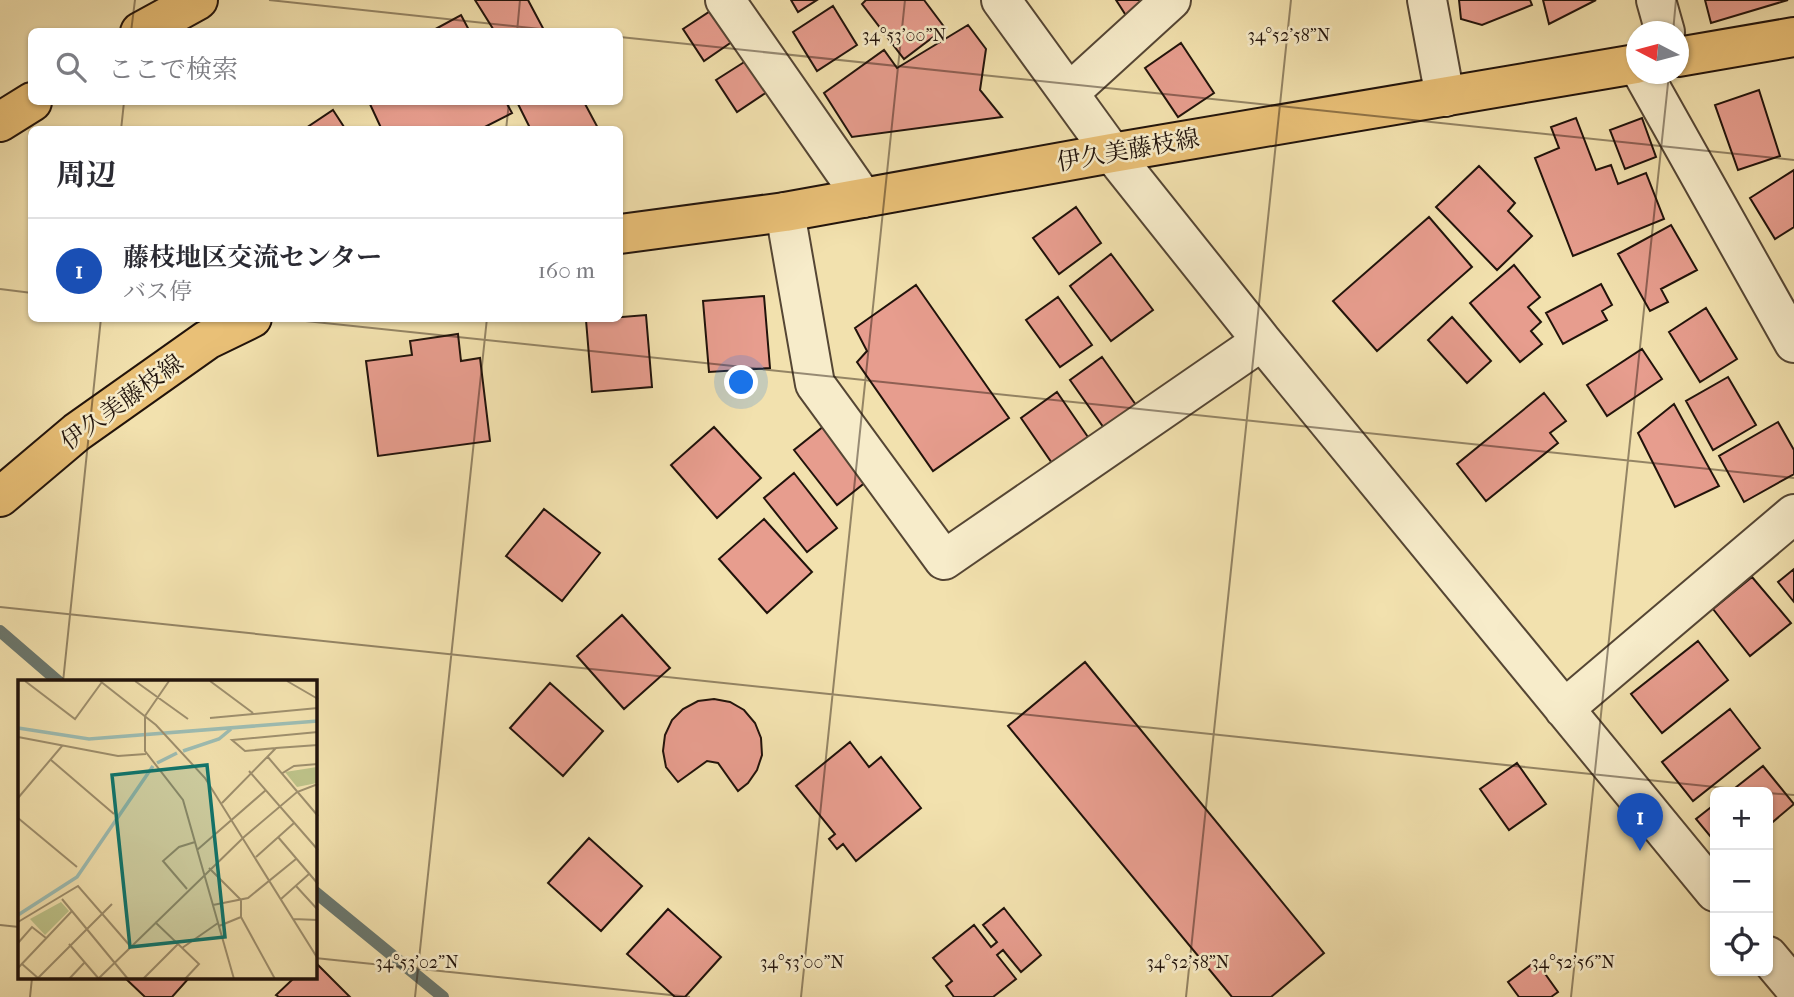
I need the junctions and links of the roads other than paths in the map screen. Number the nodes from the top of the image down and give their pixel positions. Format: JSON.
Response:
{"nodes":[{"id":1,"x":198,"y":0,"type":"edge"},
{"id":2,"x":725,"y":0,"type":"edge"},
{"id":3,"x":1001,"y":0,"type":"edge"},
{"id":4,"x":1171,"y":0,"type":"edge"},
{"id":5,"x":1427,"y":0,"type":"edge"},
{"id":6,"x":1656,"y":0,"type":"edge"},
{"id":7,"x":1662,"y":21,"type":"edge"},
{"id":8,"x":147,"y":28,"type":"edge"},
{"id":9,"x":1794,"y":37,"type":"edge"},
{"id":10,"x":1689,"y":55,"type":"edge"},
{"id":11,"x":1626,"y":66,"type":"edge"},
{"id":12,"x":1649,"y":84,"type":"edge"},
{"id":13,"x":1069,"y":93,"type":"junction"},
{"id":14,"x":1445,"y":97,"type":"junction"},
{"id":15,"x":28,"y":104,"type":"edge"},
{"id":16,"x":0,"y":122,"type":"edge"},
{"id":17,"x":1112,"y":153,"type":"junction"},
{"id":18,"x":863,"y":198,"type":"junction"},
{"id":19,"x":785,"y":212,"type":"junction"},
{"id":20,"x":623,"y":234,"type":"edge"},
{"id":21,"x":244,"y":322,"type":"edge"},
{"id":22,"x":1262,"y":341,"type":"junction"},
{"id":23,"x":1794,"y":344,"type":"edge"},
{"id":24,"x":0,"y":497,"type":"edge"},
{"id":25,"x":1794,"y":514,"type":"edge"},
{"id":26,"x":1564,"y":709,"type":"junction"},
{"id":27,"x":1710,"y":886,"type":"edge"},
{"id":28,"x":1773,"y":962,"type":"edge"},
{"id":29,"x":1794,"y":989,"type":"edge"},
{"id":30,"x":1785,"y":997,"type":"edge"}],
"edges":[{"from":1,"to":8,"type":"main road"},
{"from":2,"to":18,"type":"street"},
{"from":3,"to":13,"type":"street"},
{"from":4,"to":13,"type":"street"},
{"from":5,"to":14,"type":"street"},
{"from":6,"to":7,"type":"street"},
{"from":9,"to":10,"type":"main road"},
{"from":11,"to":14,"type":"main road","name":"伊久美藤枝線"},
{"from":12,"to":23,"type":"street"},
{"from":13,"to":17,"type":"street"},
{"from":14,"to":17,"type":"main road","name":"伊久美藤枝線"},
{"from":15,"to":16,"type":"main road"},
{"from":17,"to":18,"type":"main road","name":"伊久美藤枝線"},
{"from":17,"to":22,"type":"street"},
{"from":18,"to":19,"type":"main road","name":"伊久美藤枝線"},
{"from":19,"to":20,"type":"main road","name":"伊久美藤枝線"},
{"from":19,"to":22,"type":"street"},
{"from":21,"to":24,"type":"main road","name":"伊久美藤枝線"},
{"from":22,"to":26,"type":"street"},
{"from":25,"to":26,"type":"street"},
{"from":26,"to":27,"type":"street"},
{"from":28,"to":29,"type":"street"},
{"from":29,"to":30,"type":"street"}]}
